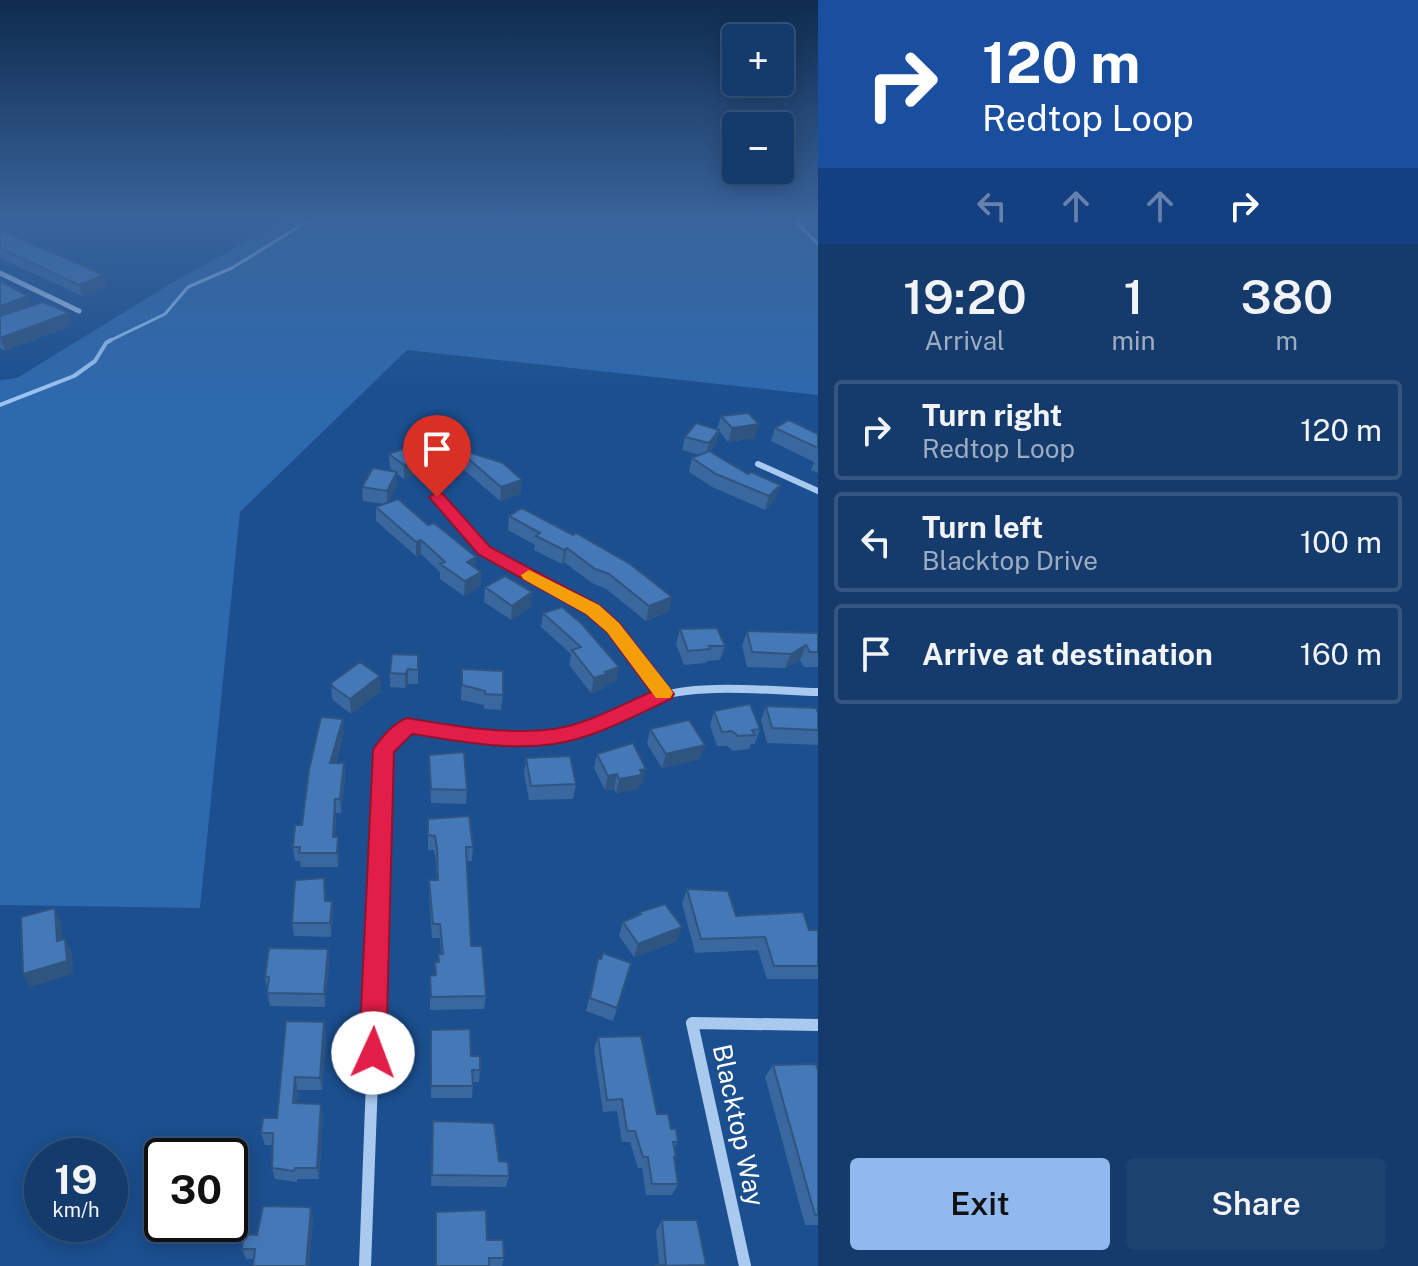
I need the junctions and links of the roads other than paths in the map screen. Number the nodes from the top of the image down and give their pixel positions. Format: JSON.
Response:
{"nodes":[{"id":1,"x":4,"y":275,"type":"edge"},
{"id":2,"x":59,"y":303,"type":"junction"},
{"id":3,"x":45,"y":308,"type":"edge"},
{"id":4,"x":79,"y":311,"type":"dead end"},
{"id":5,"x":758,"y":464,"type":"dead end"},
{"id":6,"x":818,"y":491,"type":"edge"},
{"id":7,"x":437,"y":497,"type":"dead end"},
{"id":8,"x":818,"y":692,"type":"edge"},
{"id":9,"x":664,"y":694,"type":"junction"},
{"id":10,"x":818,"y":1025,"type":"edge"},
{"id":11,"x":365,"y":1266,"type":"edge"},
{"id":12,"x":745,"y":1266,"type":"edge"}],
"edges":[{"from":1,"to":2,"type":"street"},
{"from":2,"to":3,"type":"street"},
{"from":2,"to":4,"type":"street"},
{"from":5,"to":6,"type":"street"},
{"from":7,"to":9,"type":"street"},
{"from":8,"to":9,"type":"street"},
{"from":9,"to":11,"type":"street"},
{"from":10,"to":12,"type":"street","name":"Blacktop Way"}]}
